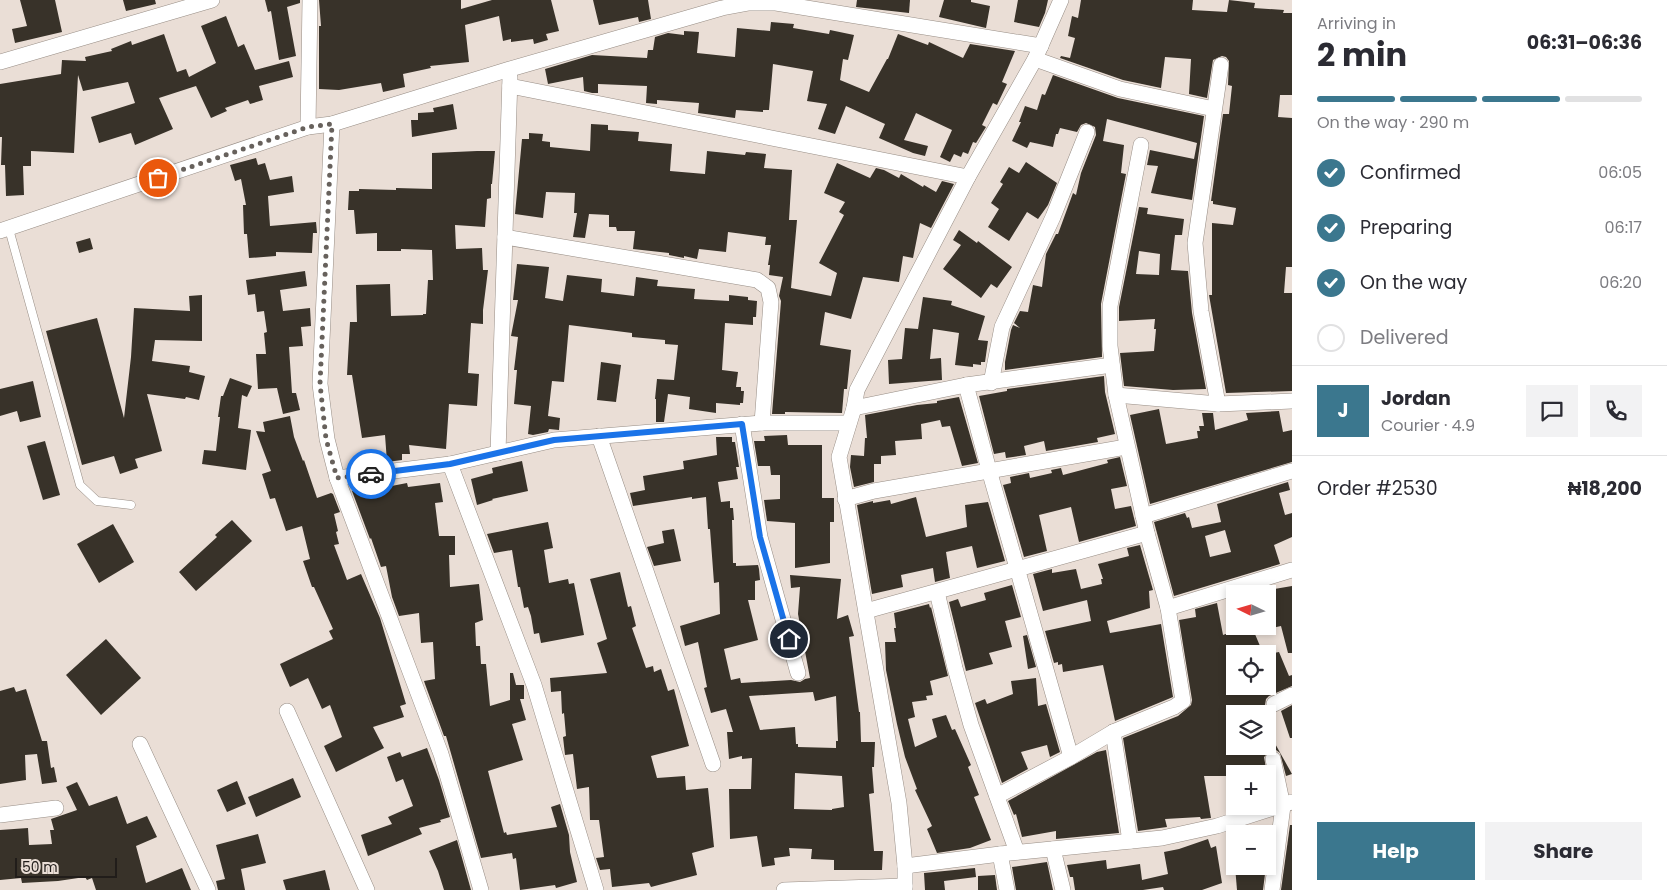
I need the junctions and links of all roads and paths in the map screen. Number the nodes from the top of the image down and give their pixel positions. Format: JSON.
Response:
{"nodes":[{"id":1,"x":212,"y":0,"type":"edge"},
{"id":2,"x":310,"y":0,"type":"edge"},
{"id":3,"x":1061,"y":0,"type":"edge"},
{"id":4,"x":750,"y":1,"type":"edge"},
{"id":5,"x":1038,"y":52,"type":"junction"},
{"id":6,"x":0,"y":62,"type":"edge"},
{"id":7,"x":1221,"y":65,"type":"dead end"},
{"id":8,"x":510,"y":69,"type":"junction"},
{"id":9,"x":510,"y":86,"type":"junction"},
{"id":10,"x":1214,"y":109,"type":"junction"},
{"id":11,"x":332,"y":124,"type":"junction"},
{"id":12,"x":308,"y":127,"type":"junction"},
{"id":13,"x":1087,"y":132,"type":"dead end"},
{"id":14,"x":1141,"y":145,"type":"dead end"},
{"id":15,"x":968,"y":177,"type":"junction"},
{"id":16,"x":4,"y":230,"type":"edge"},
{"id":17,"x":505,"y":237,"type":"junction"},
{"id":18,"x":1112,"y":365,"type":"junction"},
{"id":19,"x":991,"y":383,"type":"junction"},
{"id":20,"x":966,"y":385,"type":"junction"},
{"id":21,"x":1116,"y":396,"type":"junction"},
{"id":22,"x":1292,"y":401,"type":"edge"},
{"id":23,"x":1218,"y":404,"type":"junction"},
{"id":24,"x":854,"y":408,"type":"junction"},
{"id":25,"x":762,"y":423,"type":"junction"},
{"id":26,"x":848,"y":423,"type":"junction"},
{"id":27,"x":742,"y":424,"type":"junction"},
{"id":28,"x":599,"y":436,"type":"junction"},
{"id":29,"x":1126,"y":447,"type":"junction"},
{"id":30,"x":498,"y":453,"type":"junction"},
{"id":31,"x":450,"y":464,"type":"junction"},
{"id":32,"x":989,"y":470,"type":"junction"},
{"id":33,"x":1292,"y":470,"type":"edge"},
{"id":34,"x":337,"y":478,"type":"junction"},
{"id":35,"x":845,"y":499,"type":"junction"},
{"id":36,"x":131,"y":505,"type":"dead end"},
{"id":37,"x":1143,"y":516,"type":"junction"},
{"id":38,"x":1147,"y":532,"type":"junction"},
{"id":39,"x":1017,"y":569,"type":"junction"},
{"id":40,"x":1292,"y":570,"type":"edge"},
{"id":41,"x":937,"y":592,"type":"junction"},
{"id":42,"x":1168,"y":608,"type":"junction"},
{"id":43,"x":866,"y":611,"type":"junction"},
{"id":44,"x":798,"y":673,"type":"dead end"},
{"id":45,"x":1292,"y":695,"type":"edge"},
{"id":46,"x":1274,"y":704,"type":"dead end"},
{"id":47,"x":287,"y":711,"type":"dead end"},
{"id":48,"x":1113,"y":732,"type":"junction"},
{"id":49,"x":140,"y":744,"type":"dead end"},
{"id":50,"x":1071,"y":757,"type":"junction"},
{"id":51,"x":1273,"y":759,"type":"dead end"},
{"id":52,"x":713,"y":764,"type":"dead end"},
{"id":53,"x":997,"y":796,"type":"junction"},
{"id":54,"x":1287,"y":804,"type":"edge"},
{"id":55,"x":56,"y":808,"type":"dead end"},
{"id":56,"x":0,"y":815,"type":"edge"},
{"id":57,"x":1130,"y":841,"type":"junction"},
{"id":58,"x":1053,"y":849,"type":"junction"},
{"id":59,"x":1017,"y":852,"type":"junction"},
{"id":60,"x":1000,"y":854,"type":"junction"},
{"id":61,"x":905,"y":866,"type":"junction"},
{"id":62,"x":905,"y":888,"type":"edge"},
{"id":63,"x":208,"y":890,"type":"edge"},
{"id":64,"x":367,"y":890,"type":"edge"},
{"id":65,"x":480,"y":890,"type":"edge"},
{"id":66,"x":596,"y":890,"type":"edge"},
{"id":67,"x":784,"y":890,"type":"edge"},
{"id":68,"x":1007,"y":890,"type":"edge"},
{"id":69,"x":1063,"y":890,"type":"edge"},
{"id":70,"x":1272,"y":890,"type":"edge"}],
"edges":[{"from":1,"to":6,"type":"street"},
{"from":2,"to":12,"type":"street"},
{"from":3,"to":5,"type":"street"},
{"from":4,"to":5,"type":"street"},
{"from":4,"to":8,"type":"street"},
{"from":5,"to":10,"type":"street"},
{"from":5,"to":15,"type":"street"},
{"from":7,"to":10,"type":"street"},
{"from":8,"to":9,"type":"street"},
{"from":8,"to":11,"type":"street"},
{"from":9,"to":15,"type":"street"},
{"from":9,"to":17,"type":"street"},
{"from":10,"to":23,"type":"street"},
{"from":11,"to":12,"type":"street"},
{"from":11,"to":34,"type":"street"},
{"from":12,"to":16,"type":"street"},
{"from":13,"to":19,"type":"street"},
{"from":14,"to":18,"type":"street"},
{"from":15,"to":24,"type":"street"},
{"from":16,"to":36,"type":"lane"},
{"from":17,"to":25,"type":"street"},
{"from":17,"to":30,"type":"street"},
{"from":18,"to":19,"type":"street"},
{"from":18,"to":21,"type":"street"},
{"from":19,"to":20,"type":"street"},
{"from":20,"to":24,"type":"street"},
{"from":20,"to":32,"type":"street"},
{"from":21,"to":23,"type":"street"},
{"from":21,"to":29,"type":"street"},
{"from":22,"to":23,"type":"street"},
{"from":24,"to":26,"type":"street"},
{"from":25,"to":26,"type":"street"},
{"from":25,"to":27,"type":"street"},
{"from":26,"to":35,"type":"street"},
{"from":27,"to":28,"type":"street"},
{"from":27,"to":44,"type":"street"},
{"from":28,"to":30,"type":"street"},
{"from":28,"to":52,"type":"street"},
{"from":29,"to":32,"type":"street"},
{"from":29,"to":37,"type":"street"},
{"from":30,"to":31,"type":"street"},
{"from":31,"to":34,"type":"street"},
{"from":31,"to":66,"type":"street"},
{"from":32,"to":35,"type":"street"},
{"from":32,"to":39,"type":"street"},
{"from":33,"to":37,"type":"street"},
{"from":34,"to":65,"type":"street"},
{"from":35,"to":43,"type":"street"},
{"from":37,"to":38,"type":"street"},
{"from":38,"to":39,"type":"street"},
{"from":38,"to":42,"type":"street"},
{"from":39,"to":41,"type":"street"},
{"from":39,"to":50,"type":"street"},
{"from":40,"to":42,"type":"street"},
{"from":41,"to":43,"type":"street"},
{"from":41,"to":53,"type":"street"},
{"from":42,"to":48,"type":"street"},
{"from":43,"to":61,"type":"street"},
{"from":45,"to":46,"type":"street"},
{"from":47,"to":64,"type":"street"},
{"from":48,"to":50,"type":"street"},
{"from":48,"to":57,"type":"street"},
{"from":49,"to":63,"type":"street"},
{"from":50,"to":53,"type":"street"},
{"from":51,"to":54,"type":"street"},
{"from":53,"to":59,"type":"street"},
{"from":54,"to":57,"type":"street"},
{"from":54,"to":70,"type":"street"},
{"from":55,"to":56,"type":"street"},
{"from":57,"to":58,"type":"street"},
{"from":58,"to":59,"type":"street"},
{"from":58,"to":69,"type":"street"},
{"from":59,"to":60,"type":"street"},
{"from":60,"to":61,"type":"street"},
{"from":60,"to":68,"type":"street"},
{"from":61,"to":62,"type":"street"},
{"from":62,"to":67,"type":"street"}]}
